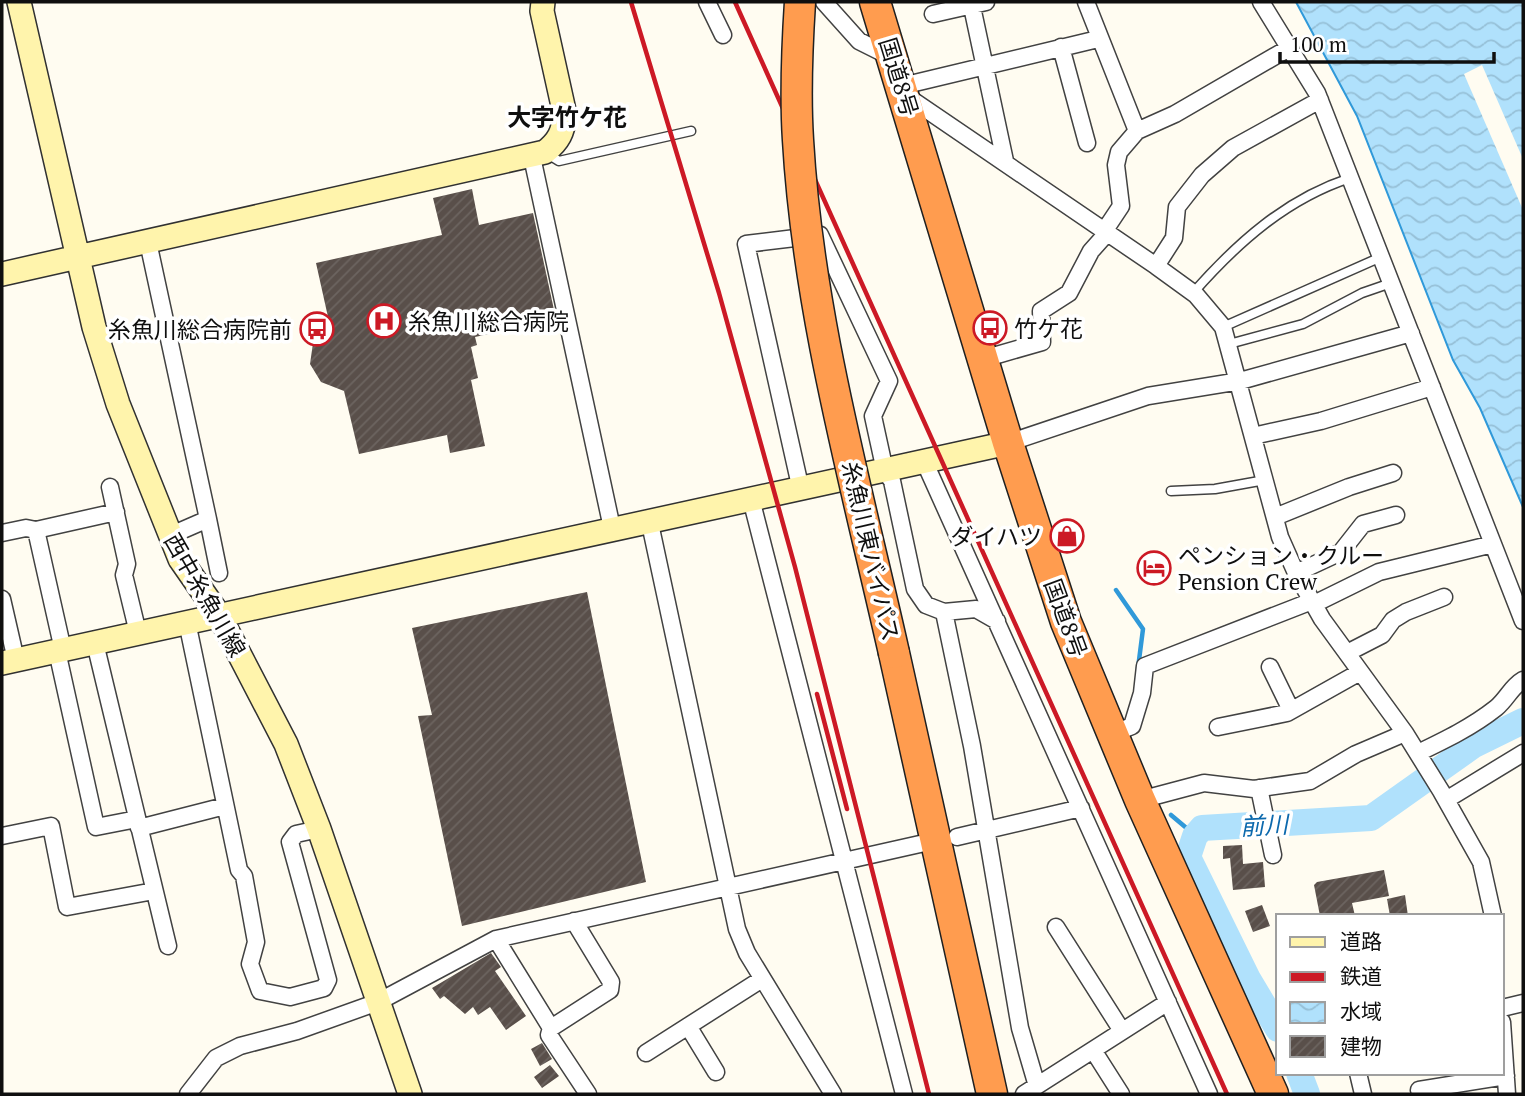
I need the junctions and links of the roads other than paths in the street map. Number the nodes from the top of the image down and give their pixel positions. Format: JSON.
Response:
{"nodes":[{"id":1,"x":19,"y":2,"type":"edge"},
{"id":2,"x":543,"y":2,"type":"edge"},
{"id":3,"x":707,"y":2,"type":"edge"},
{"id":4,"x":800,"y":2,"type":"edge"},
{"id":5,"x":824,"y":2,"type":"edge"},
{"id":6,"x":876,"y":2,"type":"edge"},
{"id":7,"x":1086,"y":2,"type":"edge"},
{"id":8,"x":1261,"y":2,"type":"edge"},
{"id":9,"x":976,"y":3,"type":"edge"},
{"id":10,"x":933,"y":13,"type":"dead end"},
{"id":11,"x":723,"y":35,"type":"dead end"},
{"id":12,"x":1098,"y":38,"type":"junction"},
{"id":13,"x":1062,"y":47,"type":"junction"},
{"id":14,"x":1289,"y":48,"type":"junction"},
{"id":15,"x":985,"y":65,"type":"junction"},
{"id":16,"x":900,"y":80,"type":"junction"},
{"id":17,"x":1320,"y":100,"type":"junction"},
{"id":18,"x":691,"y":131,"type":"dead end"},
{"id":19,"x":1137,"y":131,"type":"junction"},
{"id":20,"x":1087,"y":142,"type":"dead end"},
{"id":21,"x":539,"y":155,"type":"junction"},
{"id":22,"x":1005,"y":161,"type":"junction"},
{"id":23,"x":1350,"y":178,"type":"junction"},
{"id":24,"x":1106,"y":231,"type":"junction"},
{"id":25,"x":148,"y":242,"type":"junction"},
{"id":26,"x":77,"y":257,"type":"junction"},
{"id":27,"x":1381,"y":257,"type":"junction"},
{"id":28,"x":1156,"y":266,"type":"junction"},
{"id":29,"x":2,"y":274,"type":"edge"},
{"id":30,"x":1391,"y":282,"type":"junction"},
{"id":31,"x":1193,"y":293,"type":"junction"},
{"id":32,"x":1223,"y":327,"type":"junction"},
{"id":33,"x":1411,"y":333,"type":"junction"},
{"id":34,"x":1229,"y":344,"type":"junction"},
{"id":35,"x":983,"y":359,"type":"junction"},
{"id":36,"x":1240,"y":381,"type":"junction"},
{"id":37,"x":1432,"y":387,"type":"junction"},
{"id":38,"x":1253,"y":436,"type":"junction"},
{"id":39,"x":1007,"y":443,"type":"junction"},
{"id":40,"x":925,"y":463,"type":"junction"},
{"id":41,"x":885,"y":471,"type":"junction"},
{"id":42,"x":1393,"y":473,"type":"dead end"},
{"id":43,"x":1265,"y":480,"type":"junction"},
{"id":44,"x":110,"y":487,"type":"dead end"},
{"id":45,"x":801,"y":490,"type":"junction"},
{"id":46,"x":1171,"y":491,"type":"dead end"},
{"id":47,"x":751,"y":499,"type":"junction"},
{"id":48,"x":116,"y":512,"type":"junction"},
{"id":49,"x":1396,"y":514,"type":"dead end"},
{"id":50,"x":1275,"y":517,"type":"junction"},
{"id":51,"x":208,"y":519,"type":"junction"},
{"id":52,"x":649,"y":519,"type":"junction"},
{"id":53,"x":611,"y":528,"type":"junction"},
{"id":54,"x":36,"y":530,"type":"junction"},
{"id":55,"x":2,"y":533,"type":"edge"},
{"id":56,"x":169,"y":536,"type":"junction"},
{"id":57,"x":1493,"y":544,"type":"junction"},
{"id":58,"x":219,"y":573,"type":"dead end"},
{"id":59,"x":1296,"y":573,"type":"junction"},
{"id":60,"x":1444,"y":597,"type":"dead end"},
{"id":61,"x":2,"y":599,"type":"edge"},
{"id":62,"x":1313,"y":603,"type":"junction"},
{"id":63,"x":944,"y":611,"type":"junction"},
{"id":64,"x":219,"y":615,"type":"junction"},
{"id":65,"x":997,"y":621,"type":"junction"},
{"id":66,"x":1523,"y":621,"type":"edge"},
{"id":67,"x":187,"y":622,"type":"junction"},
{"id":68,"x":138,"y":633,"type":"junction"},
{"id":69,"x":95,"y":643,"type":"junction"},
{"id":70,"x":60,"y":650,"type":"junction"},
{"id":71,"x":1347,"y":653,"type":"junction"},
{"id":72,"x":9,"y":662,"type":"edge"},
{"id":73,"x":1270,"y":667,"type":"dead end"},
{"id":74,"x":1360,"y":672,"type":"junction"},
{"id":75,"x":1523,"y":680,"type":"edge"},
{"id":76,"x":1290,"y":708,"type":"junction"},
{"id":77,"x":1218,"y":727,"type":"dead end"},
{"id":78,"x":1405,"y":733,"type":"junction"},
{"id":79,"x":1112,"y":734,"type":"junction"},
{"id":80,"x":1523,"y":753,"type":"edge"},
{"id":81,"x":1420,"y":758,"type":"junction"},
{"id":82,"x":1259,"y":788,"type":"junction"},
{"id":83,"x":1444,"y":795,"type":"junction"},
{"id":84,"x":1140,"y":800,"type":"junction"},
{"id":85,"x":225,"y":806,"type":"junction"},
{"id":86,"x":1081,"y":808,"type":"junction"},
{"id":87,"x":138,"y":824,"type":"junction"},
{"id":88,"x":319,"y":829,"type":"junction"},
{"id":89,"x":984,"y":830,"type":"junction"},
{"id":90,"x":2,"y":836,"type":"edge"},
{"id":91,"x":957,"y":837,"type":"dead end"},
{"id":92,"x":920,"y":844,"type":"dead end"},
{"id":93,"x":1273,"y":855,"type":"dead end"},
{"id":94,"x":845,"y":861,"type":"junction"},
{"id":95,"x":730,"y":886,"type":"junction"},
{"id":96,"x":154,"y":891,"type":"junction"},
{"id":97,"x":1493,"y":914,"type":"edge"},
{"id":98,"x":574,"y":921,"type":"junction"},
{"id":99,"x":1056,"y":928,"type":"dead end"},
{"id":100,"x":496,"y":939,"type":"junction"},
{"id":101,"x":168,"y":946,"type":"dead end"},
{"id":102,"x":762,"y":979,"type":"junction"},
{"id":103,"x":378,"y":1002,"type":"junction"},
{"id":104,"x":1168,"y":1002,"type":"junction"},
{"id":105,"x":1523,"y":1003,"type":"edge"},
{"id":106,"x":1504,"y":1008,"type":"edge"},
{"id":107,"x":688,"y":1026,"type":"junction"},
{"id":108,"x":551,"y":1028,"type":"junction"},
{"id":109,"x":1122,"y":1031,"type":"junction"},
{"id":110,"x":1093,"y":1050,"type":"junction"},
{"id":111,"x":1504,"y":1050,"type":"edge"},
{"id":112,"x":646,"y":1053,"type":"dead end"},
{"id":113,"x":1523,"y":1058,"type":"edge"},
{"id":114,"x":716,"y":1072,"type":"dead end"},
{"id":115,"x":1358,"y":1075,"type":"edge"},
{"id":116,"x":1506,"y":1079,"type":"edge"},
{"id":117,"x":1523,"y":1089,"type":"edge"},
{"id":118,"x":1419,"y":1090,"type":"dead end"},
{"id":119,"x":1028,"y":1092,"type":"edge"},
{"id":120,"x":188,"y":1094,"type":"edge"},
{"id":121,"x":410,"y":1094,"type":"edge"},
{"id":122,"x":588,"y":1094,"type":"edge"},
{"id":123,"x":834,"y":1094,"type":"edge"},
{"id":124,"x":904,"y":1094,"type":"edge"},
{"id":125,"x":992,"y":1094,"type":"edge"},
{"id":126,"x":1121,"y":1094,"type":"edge"},
{"id":127,"x":1209,"y":1094,"type":"edge"},
{"id":128,"x":1273,"y":1094,"type":"edge"},
{"id":129,"x":1363,"y":1094,"type":"edge"}],
"edges":[{"from":1,"to":26,"type":"street","name":"西中糸魚川線"},
{"from":2,"to":21,"type":"street"},
{"from":3,"to":11,"type":"street"},
{"from":4,"to":125,"type":"highway","name":"糸魚川東バイパス","bridge":true},
{"from":5,"to":16,"type":"street"},
{"from":6,"to":16,"type":"highway","name":"国道8号"},
{"from":7,"to":12,"type":"street"},
{"from":8,"to":14,"type":"street"},
{"from":9,"to":10,"type":"street"},
{"from":9,"to":15,"type":"street"},
{"from":12,"to":13,"type":"street"},
{"from":12,"to":19,"type":"street"},
{"from":13,"to":15,"type":"street"},
{"from":13,"to":20,"type":"street"},
{"from":14,"to":17,"type":"street"},
{"from":14,"to":19,"type":"street"},
{"from":15,"to":16,"type":"street"},
{"from":15,"to":22,"type":"street"},
{"from":16,"to":22,"type":"street"},
{"from":16,"to":35,"type":"highway","name":"国道8号"},
{"from":17,"to":23,"type":"street"},
{"from":17,"to":28,"type":"street"},
{"from":18,"to":21,"type":"lane"},
{"from":19,"to":24,"type":"street"},
{"from":21,"to":25,"type":"street"},
{"from":21,"to":53,"type":"street"},
{"from":22,"to":24,"type":"street"},
{"from":23,"to":27,"type":"street"},
{"from":23,"to":31,"type":"lane"},
{"from":24,"to":28,"type":"street"},
{"from":24,"to":35,"type":"street"},
{"from":25,"to":26,"type":"street"},
{"from":25,"to":51,"type":"street"},
{"from":26,"to":29,"type":"street"},
{"from":26,"to":56,"type":"street","name":"西中糸魚川線"},
{"from":27,"to":30,"type":"street"},
{"from":27,"to":32,"type":"lane"},
{"from":28,"to":31,"type":"street"},
{"from":30,"to":33,"type":"street"},
{"from":30,"to":34,"type":"lane"},
{"from":31,"to":32,"type":"street"},
{"from":32,"to":34,"type":"street"},
{"from":33,"to":36,"type":"street"},
{"from":33,"to":37,"type":"street"},
{"from":34,"to":36,"type":"street"},
{"from":35,"to":39,"type":"highway","name":"国道8号"},
{"from":36,"to":38,"type":"street"},
{"from":36,"to":39,"type":"street"},
{"from":37,"to":38,"type":"street"},
{"from":37,"to":57,"type":"street"},
{"from":38,"to":43,"type":"street"},
{"from":39,"to":40,"type":"street"},
{"from":39,"to":79,"type":"highway","name":"国道8号"},
{"from":40,"to":41,"type":"street"},
{"from":40,"to":65,"type":"street"},
{"from":41,"to":45,"type":"street"},
{"from":41,"to":45,"type":"street"},
{"from":41,"to":63,"type":"street"},
{"from":42,"to":50,"type":"street"},
{"from":43,"to":46,"type":"lane"},
{"from":43,"to":50,"type":"street"},
{"from":44,"to":48,"type":"street"},
{"from":45,"to":47,"type":"street"},
{"from":47,"to":52,"type":"street"},
{"from":47,"to":94,"type":"street"},
{"from":48,"to":54,"type":"street"},
{"from":48,"to":68,"type":"street"},
{"from":49,"to":59,"type":"street"},
{"from":50,"to":59,"type":"street"},
{"from":51,"to":56,"type":"street"},
{"from":51,"to":58,"type":"street"},
{"from":52,"to":53,"type":"street"},
{"from":52,"to":95,"type":"street"},
{"from":53,"to":64,"type":"street"},
{"from":54,"to":55,"type":"street"},
{"from":54,"to":70,"type":"street"},
{"from":56,"to":64,"type":"street","name":"西中糸魚川線"},
{"from":57,"to":62,"type":"street"},
{"from":57,"to":66,"type":"street"},
{"from":59,"to":62,"type":"street"},
{"from":60,"to":71,"type":"street"},
{"from":61,"to":72,"type":"street"},
{"from":62,"to":71,"type":"street"},
{"from":62,"to":79,"type":"street"},
{"from":63,"to":65,"type":"street"},
{"from":63,"to":89,"type":"street"},
{"from":64,"to":67,"type":"street"},
{"from":64,"to":88,"type":"street","name":"西中糸魚川線"},
{"from":65,"to":86,"type":"street"},
{"from":67,"to":68,"type":"street"},
{"from":67,"to":85,"type":"street"},
{"from":68,"to":69,"type":"street"},
{"from":69,"to":70,"type":"street"},
{"from":69,"to":87,"type":"street"},
{"from":70,"to":72,"type":"street"},
{"from":70,"to":87,"type":"street"},
{"from":71,"to":74,"type":"street"},
{"from":73,"to":76,"type":"street"},
{"from":74,"to":76,"type":"street"},
{"from":74,"to":78,"type":"street"},
{"from":75,"to":81,"type":"street"},
{"from":76,"to":77,"type":"street"},
{"from":78,"to":81,"type":"street"},
{"from":78,"to":82,"type":"street"},
{"from":79,"to":84,"type":"highway","name":"国道8号"},
{"from":80,"to":83,"type":"street"},
{"from":81,"to":83,"type":"street"},
{"from":82,"to":84,"type":"street"},
{"from":82,"to":93,"type":"street"},
{"from":83,"to":97,"type":"street"},
{"from":84,"to":128,"type":"highway","name":"国道8号"},
{"from":85,"to":87,"type":"street"},
{"from":85,"to":88,"type":"street"},
{"from":86,"to":89,"type":"street"},
{"from":86,"to":104,"type":"street"},
{"from":87,"to":96,"type":"street"},
{"from":88,"to":103,"type":"street","name":"西中糸魚川線"},
{"from":89,"to":91,"type":"street"},
{"from":89,"to":119,"type":"street"},
{"from":90,"to":96,"type":"street"},
{"from":92,"to":94,"type":"street"},
{"from":94,"to":95,"type":"street"},
{"from":94,"to":124,"type":"street"},
{"from":95,"to":98,"type":"street"},
{"from":95,"to":102,"type":"street"},
{"from":96,"to":101,"type":"street"},
{"from":98,"to":100,"type":"street"},
{"from":98,"to":108,"type":"street"},
{"from":99,"to":109,"type":"street"},
{"from":100,"to":103,"type":"street"},
{"from":100,"to":108,"type":"street"},
{"from":102,"to":107,"type":"street"},
{"from":102,"to":123,"type":"street"},
{"from":103,"to":120,"type":"street"},
{"from":103,"to":121,"type":"street","name":"西中糸魚川線"},
{"from":104,"to":109,"type":"street"},
{"from":104,"to":127,"type":"street"},
{"from":105,"to":106,"type":"street"},
{"from":107,"to":112,"type":"street"},
{"from":107,"to":114,"type":"street"},
{"from":108,"to":122,"type":"street"},
{"from":109,"to":110,"type":"street"},
{"from":110,"to":119,"type":"street"},
{"from":110,"to":126,"type":"street"},
{"from":111,"to":116,"type":"street"},
{"from":113,"to":116,"type":"street"},
{"from":115,"to":129,"type":"street"},
{"from":116,"to":117,"type":"street"},
{"from":116,"to":118,"type":"street"}]}
